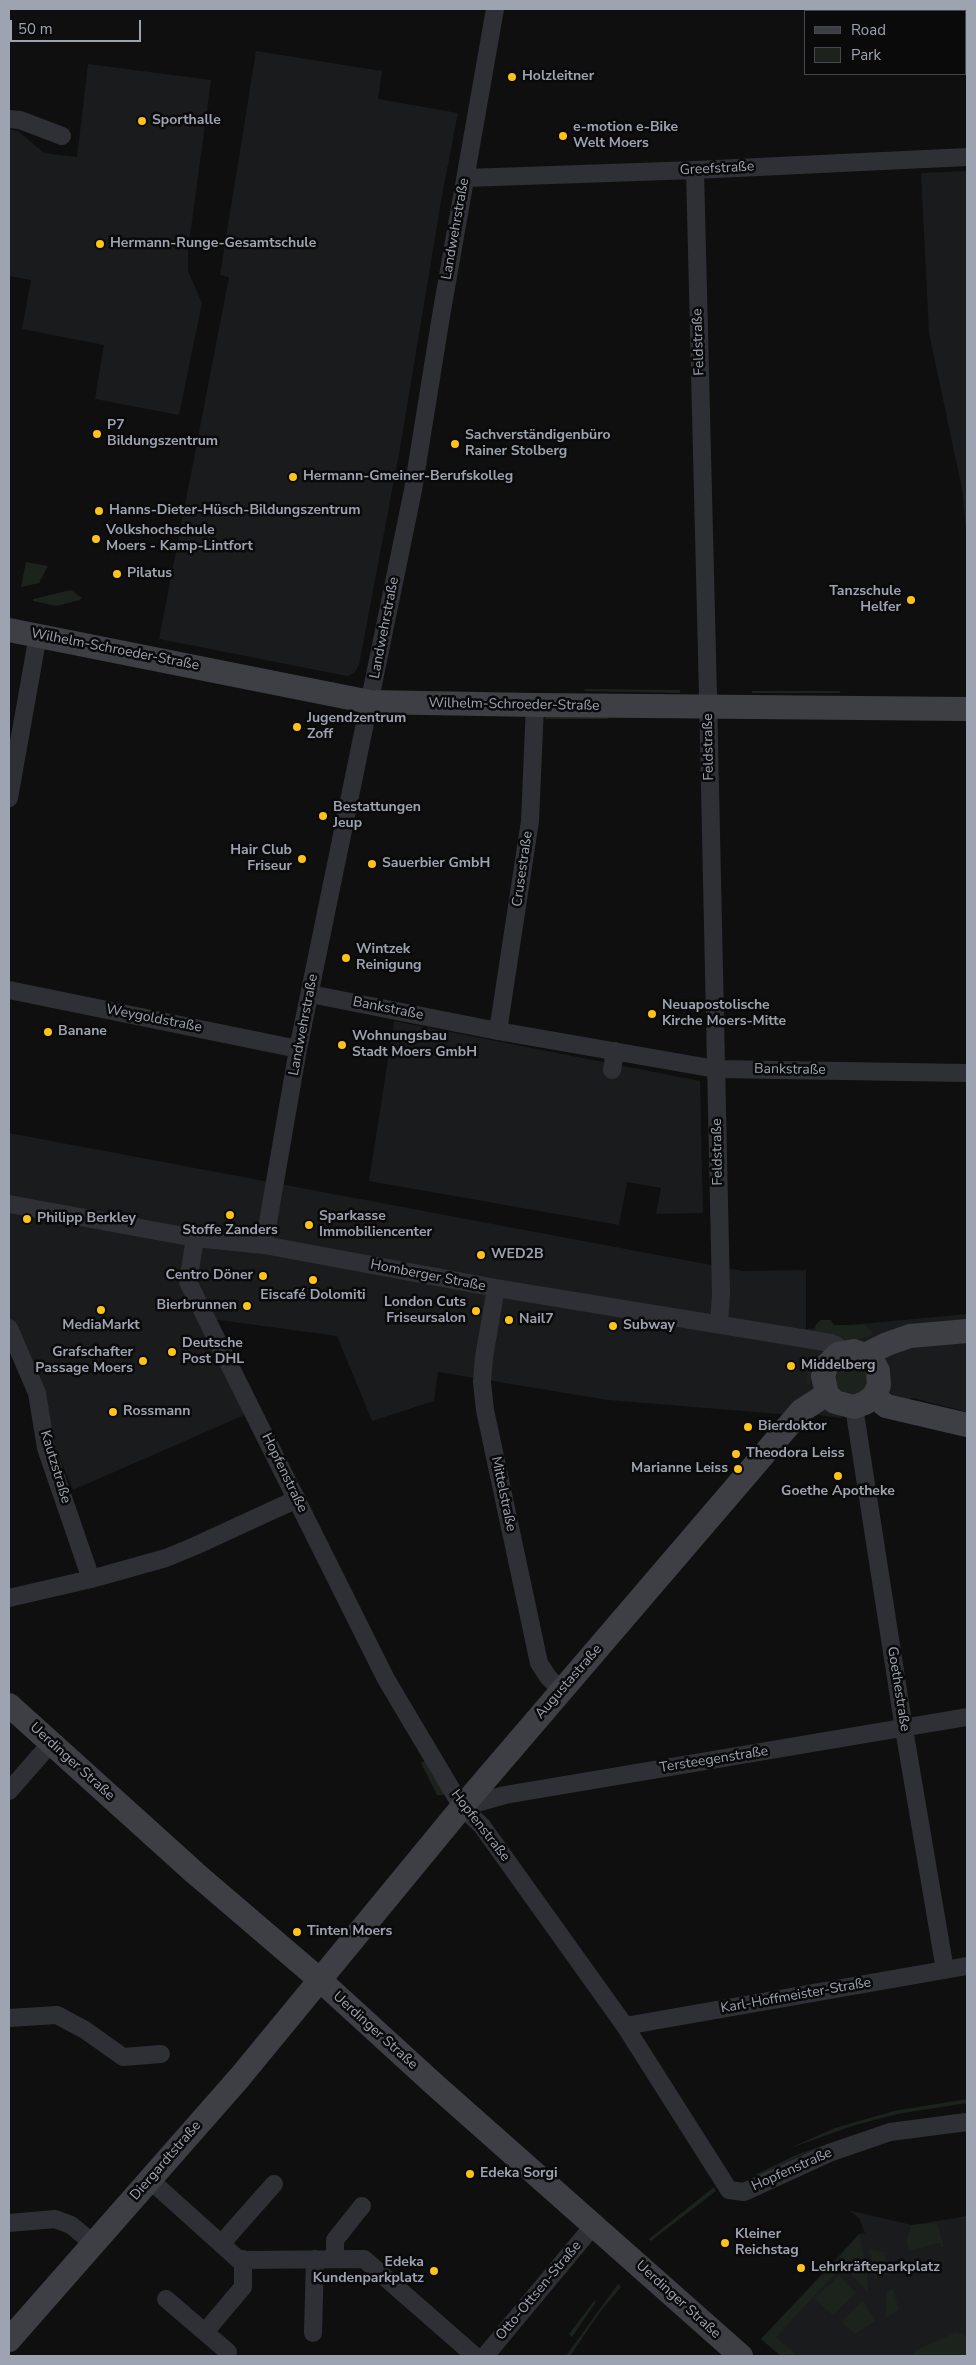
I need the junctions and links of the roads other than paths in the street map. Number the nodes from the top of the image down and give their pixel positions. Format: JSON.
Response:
{"nodes":[{"id":1,"x":495,"y":9,"type":"edge"},
{"id":2,"x":9,"y":118,"type":"edge"},
{"id":3,"x":62,"y":136,"type":"dead end"},
{"id":4,"x":967,"y":157,"type":"edge"},
{"id":5,"x":695,"y":170,"type":"junction"},
{"id":6,"x":466,"y":178,"type":"junction"},
{"id":7,"x":9,"y":630,"type":"edge"},
{"id":8,"x":38,"y":635,"type":"junction"},
{"id":9,"x":370,"y":702,"type":"junction"},
{"id":10,"x":535,"y":706,"type":"junction"},
{"id":11,"x":708,"y":707,"type":"junction"},
{"id":12,"x":967,"y":709,"type":"edge"},
{"id":13,"x":9,"y":798,"type":"edge"},
{"id":14,"x":9,"y":990,"type":"edge"},
{"id":15,"x":310,"y":994,"type":"junction"},
{"id":16,"x":498,"y":1031,"type":"junction"},
{"id":17,"x":298,"y":1049,"type":"junction"},
{"id":18,"x":614,"y":1051,"type":"junction"},
{"id":19,"x":716,"y":1069,"type":"junction"},
{"id":20,"x":612,"y":1070,"type":"dead end"},
{"id":21,"x":967,"y":1073,"type":"edge"},
{"id":22,"x":9,"y":1204,"type":"edge"},
{"id":23,"x":195,"y":1238,"type":"junction"},
{"id":24,"x":264,"y":1245,"type":"junction"},
{"id":25,"x":496,"y":1288,"type":"junction"},
{"id":26,"x":719,"y":1324,"type":"junction"},
{"id":27,"x":9,"y":1328,"type":"edge"},
{"id":28,"x":967,"y":1331,"type":"edge"},
{"id":29,"x":855,"y":1353,"type":"junction"},
{"id":30,"x":827,"y":1394,"type":"junction"},
{"id":31,"x":864,"y":1402,"type":"junction"},
{"id":32,"x":967,"y":1425,"type":"edge"},
{"id":33,"x":297,"y":1499,"type":"junction"},
{"id":34,"x":91,"y":1579,"type":"junction"},
{"id":35,"x":9,"y":1598,"type":"edge"},
{"id":36,"x":562,"y":1691,"type":"junction"},
{"id":37,"x":9,"y":1705,"type":"edge"},
{"id":38,"x":967,"y":1717,"type":"edge"},
{"id":39,"x":904,"y":1729,"type":"junction"},
{"id":40,"x":52,"y":1744,"type":"junction"},
{"id":41,"x":9,"y":1791,"type":"edge"},
{"id":42,"x":462,"y":1807,"type":"junction"},
{"id":43,"x":967,"y":1966,"type":"edge"},
{"id":44,"x":945,"y":1970,"type":"junction"},
{"id":45,"x":320,"y":1980,"type":"junction"},
{"id":46,"x":9,"y":2018,"type":"edge"},
{"id":47,"x":625,"y":2026,"type":"junction"},
{"id":48,"x":161,"y":2054,"type":"dead end"},
{"id":49,"x":967,"y":2122,"type":"edge"},
{"id":50,"x":149,"y":2179,"type":"junction"},
{"id":51,"x":274,"y":2184,"type":"dead end"},
{"id":52,"x":362,"y":2206,"type":"dead end"},
{"id":53,"x":9,"y":2223,"type":"edge"},
{"id":54,"x":593,"y":2226,"type":"junction"},
{"id":55,"x":221,"y":2244,"type":"junction"},
{"id":56,"x":95,"y":2245,"type":"junction"},
{"id":57,"x":243,"y":2259,"type":"junction"},
{"id":58,"x":315,"y":2259,"type":"junction"},
{"id":59,"x":335,"y":2259,"type":"junction"},
{"id":60,"x":166,"y":2299,"type":"dead end"},
{"id":61,"x":205,"y":2332,"type":"junction"},
{"id":62,"x":313,"y":2333,"type":"dead end"},
{"id":63,"x":9,"y":2340,"type":"edge"},
{"id":64,"x":228,"y":2352,"type":"dead end"},
{"id":65,"x":475,"y":2356,"type":"edge"},
{"id":66,"x":485,"y":2356,"type":"edge"},
{"id":67,"x":741,"y":2356,"type":"edge"}],
"edges":[{"from":1,"to":6,"type":"street","name":"Landwehrstraße"},
{"from":2,"to":3,"type":"street"},
{"from":4,"to":5,"type":"street","name":"Greefstraße"},
{"from":5,"to":6,"type":"street","name":"Greefstraße"},
{"from":5,"to":11,"type":"street","name":"Feldstraße"},
{"from":6,"to":9,"type":"street","name":"Landwehrstraße"},
{"from":7,"to":8,"type":"main road","name":"Wilhelm-Schroeder-Straße"},
{"from":8,"to":9,"type":"main road","name":"Wilhelm-Schroeder-Straße"},
{"from":8,"to":13,"type":"street"},
{"from":9,"to":10,"type":"main road","name":"Wilhelm-Schroeder-Straße"},
{"from":9,"to":15,"type":"street","name":"Landwehrstraße"},
{"from":10,"to":11,"type":"main road","name":"Wilhelm-Schroeder-Straße"},
{"from":10,"to":16,"type":"street","name":"Crusestraße"},
{"from":11,"to":12,"type":"main road","name":"Wilhelm-Schroeder-Straße"},
{"from":11,"to":19,"type":"street","name":"Feldstraße"},
{"from":14,"to":17,"type":"street","name":"Weygoldstraße"},
{"from":15,"to":16,"type":"street","name":"Bankstraße"},
{"from":15,"to":17,"type":"street","name":"Landwehrstraße"},
{"from":16,"to":18,"type":"street","name":"Bankstraße"},
{"from":17,"to":24,"type":"street","name":"Landwehrstraße"},
{"from":18,"to":19,"type":"street","name":"Bankstraße"},
{"from":18,"to":20,"type":"street"},
{"from":19,"to":21,"type":"street","name":"Bankstraße"},
{"from":19,"to":26,"type":"street","name":"Feldstraße"},
{"from":22,"to":23,"type":"street","name":"Homberger Straße"},
{"from":23,"to":24,"type":"street","name":"Homberger Straße"},
{"from":23,"to":33,"type":"street","name":"Hopfenstraße"},
{"from":24,"to":25,"type":"street","name":"Homberger Straße"},
{"from":25,"to":26,"type":"street","name":"Homberger Straße"},
{"from":25,"to":36,"type":"street","name":"Mittelstraße"},
{"from":26,"to":29,"type":"street","name":"Homberger Straße"},
{"from":27,"to":34,"type":"street","name":"Kautzstraße"},
{"from":28,"to":29,"type":"main road"},
{"from":29,"to":30,"type":"main road"},
{"from":29,"to":31,"type":"main road"},
{"from":30,"to":31,"type":"main road"},
{"from":30,"to":36,"type":"main road","name":"Augustastraße"},
{"from":31,"to":32,"type":"main road"},
{"from":31,"to":39,"type":"street","name":"Goethestraße"},
{"from":33,"to":34,"type":"street"},
{"from":33,"to":42,"type":"street","name":"Hopfenstraße"},
{"from":34,"to":35,"type":"street"},
{"from":36,"to":42,"type":"main road","name":"Augustastraße"},
{"from":37,"to":40,"type":"main road","name":"Uerdinger Straße"},
{"from":38,"to":39,"type":"street","name":"Tersteegenstraße"},
{"from":39,"to":42,"type":"street","name":"Tersteegenstraße"},
{"from":39,"to":44,"type":"street","name":"Goethestraße"},
{"from":40,"to":41,"type":"street"},
{"from":40,"to":45,"type":"main road","name":"Uerdinger Straße"},
{"from":42,"to":45,"type":"main road","name":"Augustastraße"},
{"from":42,"to":47,"type":"street","name":"Hopfenstraße"},
{"from":43,"to":44,"type":"street","name":"Karl-Hoffmeister-Straße"},
{"from":44,"to":47,"type":"street","name":"Karl-Hoffmeister-Straße"},
{"from":45,"to":50,"type":"main road","name":"Diergardtstraße"},
{"from":45,"to":54,"type":"main road","name":"Uerdinger Straße"},
{"from":46,"to":48,"type":"street"},
{"from":47,"to":49,"type":"street","name":"Hopfenstraße"},
{"from":50,"to":55,"type":"street"},
{"from":50,"to":56,"type":"main road","name":"Diergardtstraße"},
{"from":51,"to":55,"type":"street"},
{"from":52,"to":59,"type":"street"},
{"from":53,"to":56,"type":"street"},
{"from":54,"to":66,"type":"street","name":"Otto-Ottsen-Straße"},
{"from":54,"to":67,"type":"main road","name":"Uerdinger Straße"},
{"from":55,"to":57,"type":"street"},
{"from":56,"to":63,"type":"main road","name":"Diergardtstraße"},
{"from":57,"to":58,"type":"street"},
{"from":57,"to":61,"type":"street"},
{"from":58,"to":59,"type":"street"},
{"from":58,"to":62,"type":"street"},
{"from":59,"to":65,"type":"street"},
{"from":60,"to":61,"type":"street"},
{"from":61,"to":64,"type":"street"}]}
